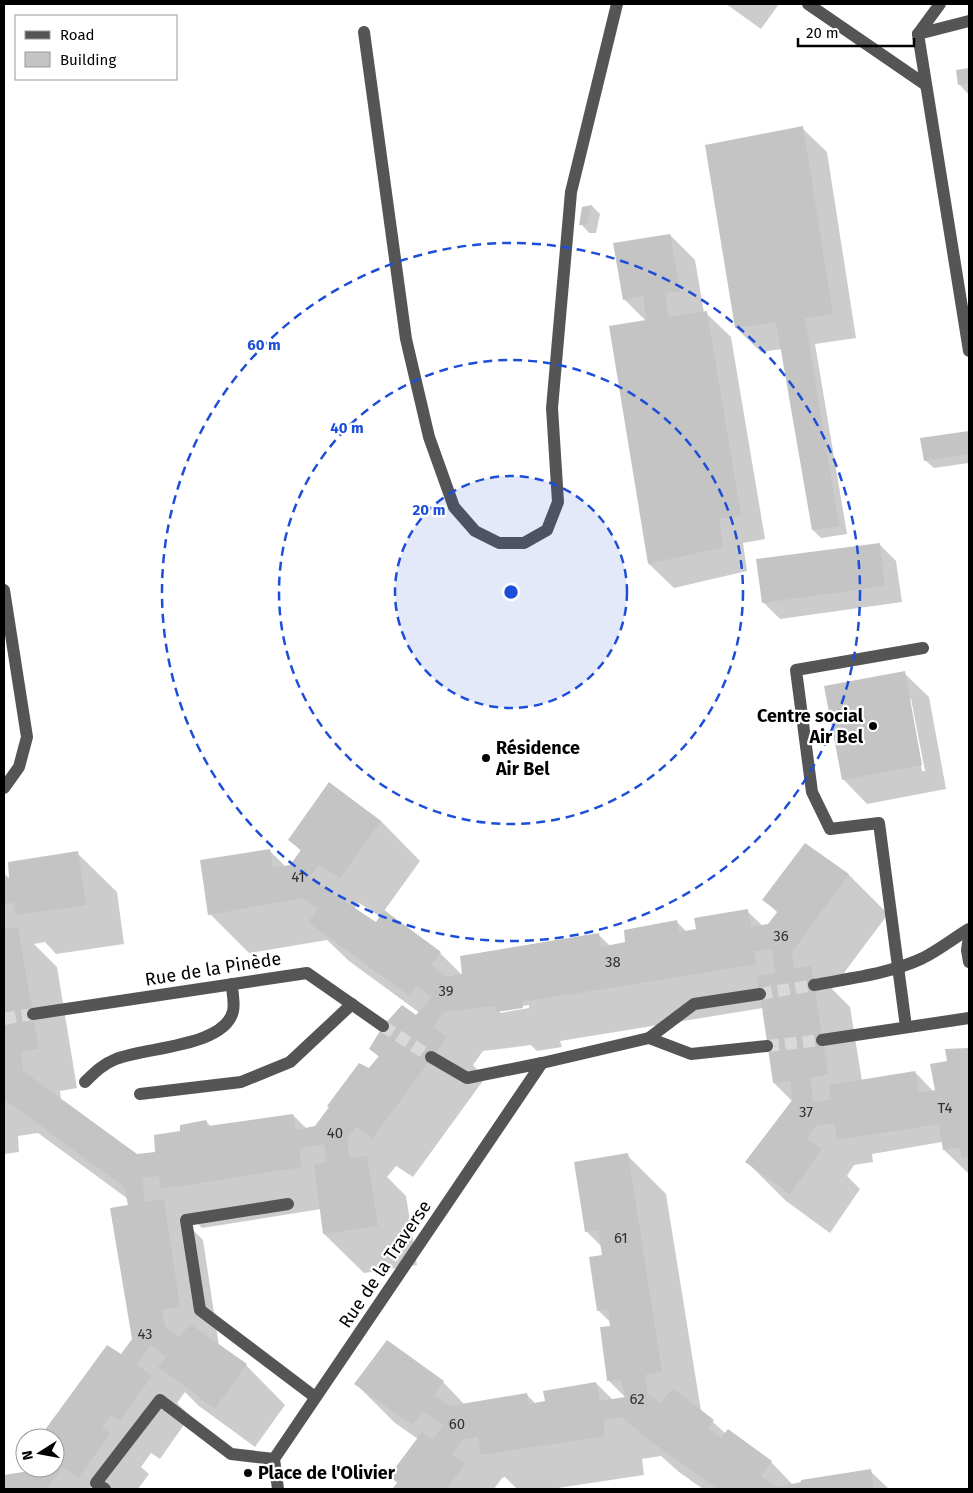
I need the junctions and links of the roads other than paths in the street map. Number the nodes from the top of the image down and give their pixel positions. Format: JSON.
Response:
{"nodes":[{"id":1,"x":617,"y":4,"type":"edge"},
{"id":2,"x":808,"y":4,"type":"edge"},
{"id":3,"x":940,"y":4,"type":"edge"},
{"id":4,"x":969,"y":21,"type":"edge"},
{"id":5,"x":364,"y":32,"type":"dead end"},
{"id":6,"x":918,"y":34,"type":"junction"},
{"id":7,"x":926,"y":85,"type":"junction"},
{"id":8,"x":969,"y":351,"type":"edge"},
{"id":9,"x":4,"y":590,"type":"edge"},
{"id":10,"x":7,"y":632,"type":"edge"},
{"id":11,"x":923,"y":648,"type":"dead end"},
{"id":12,"x":4,"y":788,"type":"edge"},
{"id":13,"x":969,"y":929,"type":"edge"},
{"id":14,"x":969,"y":937,"type":"edge"},
{"id":15,"x":969,"y":962,"type":"edge"},
{"id":16,"x":898,"y":967,"type":"junction"},
{"id":17,"x":232,"y":984,"type":"junction"},
{"id":18,"x":814,"y":985,"type":"tunnel mouth"},
{"id":19,"x":760,"y":994,"type":"tunnel mouth"},
{"id":20,"x":352,"y":1004,"type":"junction"},
{"id":21,"x":33,"y":1014,"type":"tunnel mouth"},
{"id":22,"x":969,"y":1018,"type":"edge"},
{"id":23,"x":383,"y":1026,"type":"tunnel mouth"},
{"id":24,"x":906,"y":1028,"type":"junction"},
{"id":25,"x":648,"y":1038,"type":"junction"},
{"id":26,"x":822,"y":1040,"type":"tunnel mouth"},
{"id":27,"x":767,"y":1046,"type":"tunnel mouth"},
{"id":28,"x":431,"y":1057,"type":"tunnel mouth"},
{"id":29,"x":542,"y":1063,"type":"junction"},
{"id":30,"x":85,"y":1082,"type":"dead end"},
{"id":31,"x":140,"y":1094,"type":"dead end"},
{"id":32,"x":288,"y":1204,"type":"dead end"},
{"id":33,"x":315,"y":1397,"type":"junction"},
{"id":34,"x":274,"y":1459,"type":"junction"},
{"id":35,"x":105,"y":1489,"type":"edge"},
{"id":36,"x":278,"y":1489,"type":"edge"}],
"edges":[{"from":1,"to":5,"type":"street"},
{"from":2,"to":7,"type":"street"},
{"from":3,"to":6,"type":"street"},
{"from":4,"to":6,"type":"street"},
{"from":6,"to":7,"type":"street"},
{"from":7,"to":8,"type":"street"},
{"from":9,"to":10,"type":"street"},
{"from":10,"to":12,"type":"street"},
{"from":11,"to":16,"type":"street"},
{"from":13,"to":16,"type":"street"},
{"from":14,"to":15,"type":"street"},
{"from":16,"to":18,"type":"street"},
{"from":16,"to":24,"type":"street"},
{"from":17,"to":20,"type":"street","name":"Rue de la Pinède"},
{"from":17,"to":21,"type":"street","name":"Rue de la Pinède"},
{"from":17,"to":30,"type":"street"},
{"from":19,"to":25,"type":"street"},
{"from":20,"to":23,"type":"street","name":"Rue de la Pinède"},
{"from":20,"to":31,"type":"street"},
{"from":22,"to":24,"type":"street"},
{"from":24,"to":26,"type":"street"},
{"from":25,"to":27,"type":"street"},
{"from":25,"to":29,"type":"street"},
{"from":28,"to":29,"type":"street"},
{"from":29,"to":33,"type":"street","name":"Rue de la Traverse"},
{"from":32,"to":33,"type":"street"},
{"from":33,"to":34,"type":"street","name":"Rue de la Traverse"},
{"from":34,"to":35,"type":"street"},
{"from":34,"to":36,"type":"street"}]}
